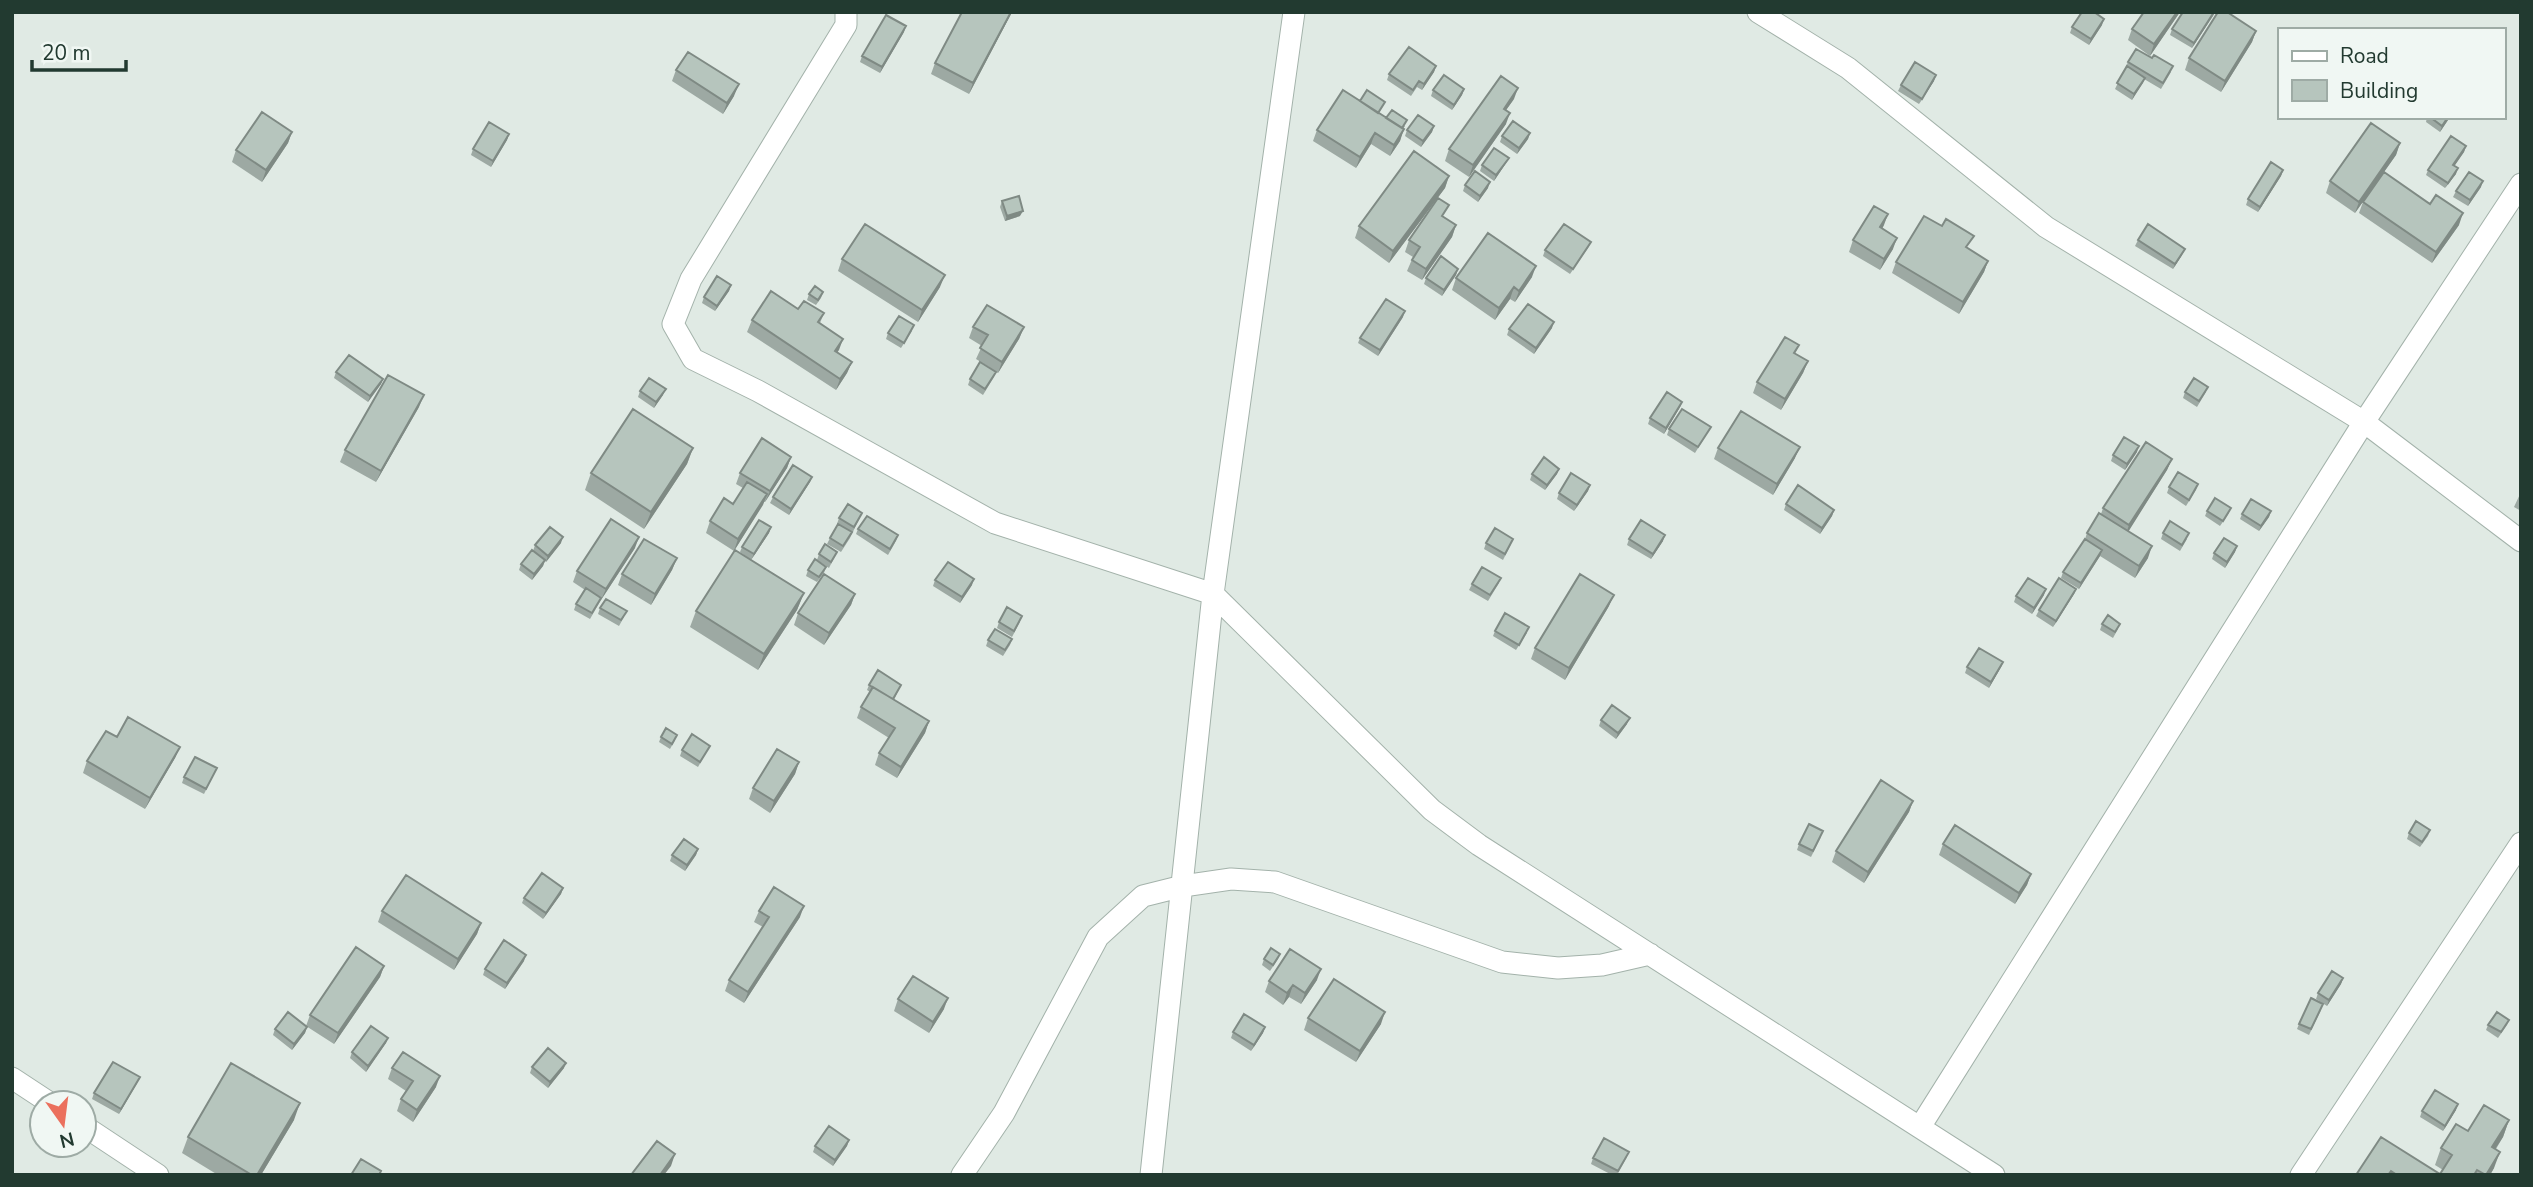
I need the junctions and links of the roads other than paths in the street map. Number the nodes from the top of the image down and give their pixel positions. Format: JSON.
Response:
{"nodes":[{"id":1,"x":846,"y":12,"type":"edge"},
{"id":2,"x":1294,"y":12,"type":"edge"},
{"id":3,"x":1758,"y":12,"type":"edge"},
{"id":4,"x":2521,"y":184,"type":"edge"},
{"id":5,"x":2364,"y":422,"type":"junction"},
{"id":6,"x":2521,"y":541,"type":"edge"},
{"id":7,"x":1213,"y":594,"type":"junction"},
{"id":8,"x":2521,"y":843,"type":"edge"},
{"id":9,"x":1182,"y":886,"type":"junction"},
{"id":10,"x":1650,"y":954,"type":"junction"},
{"id":11,"x":12,"y":1078,"type":"edge"},
{"id":12,"x":29,"y":1089,"type":"edge"},
{"id":13,"x":1920,"y":1127,"type":"junction"},
{"id":14,"x":98,"y":1135,"type":"edge"},
{"id":15,"x":158,"y":1175,"type":"edge"},
{"id":16,"x":962,"y":1175,"type":"edge"},
{"id":17,"x":1151,"y":1175,"type":"edge"},
{"id":18,"x":1994,"y":1175,"type":"edge"},
{"id":19,"x":2301,"y":1175,"type":"edge"}],
"edges":[{"from":1,"to":7,"type":"street"},
{"from":2,"to":7,"type":"street"},
{"from":3,"to":5,"type":"street"},
{"from":4,"to":5,"type":"street"},
{"from":5,"to":6,"type":"street"},
{"from":5,"to":13,"type":"street"},
{"from":7,"to":9,"type":"street"},
{"from":7,"to":10,"type":"street"},
{"from":8,"to":19,"type":"street"},
{"from":9,"to":10,"type":"street"},
{"from":9,"to":16,"type":"street"},
{"from":9,"to":17,"type":"street"},
{"from":10,"to":13,"type":"street"},
{"from":11,"to":12,"type":"street"},
{"from":13,"to":18,"type":"street"},
{"from":14,"to":15,"type":"street"}]}
